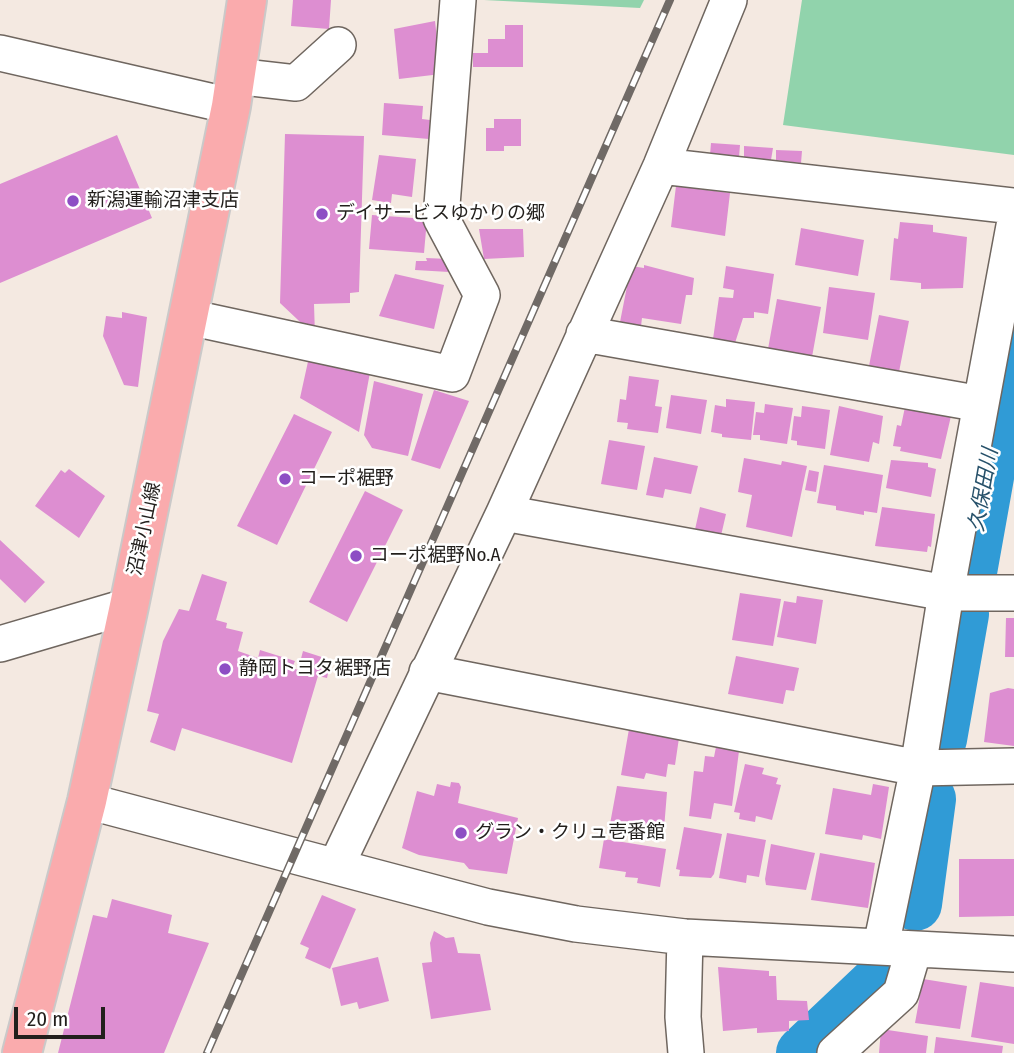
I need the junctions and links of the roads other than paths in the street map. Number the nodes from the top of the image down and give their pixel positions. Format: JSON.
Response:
{"nodes":[{"id":1,"x":247,"y":0,"type":"edge"},
{"id":2,"x":458,"y":0,"type":"edge"},
{"id":3,"x":729,"y":0,"type":"edge"},
{"id":4,"x":338,"y":45,"type":"dead end"},
{"id":5,"x":0,"y":53,"type":"edge"},
{"id":6,"x":233,"y":91,"type":"junction"},
{"id":7,"x":661,"y":166,"type":"junction"},
{"id":8,"x":1014,"y":206,"type":"edge"},
{"id":9,"x":1014,"y":226,"type":"edge"},
{"id":10,"x":188,"y":317,"type":"junction"},
{"id":11,"x":584,"y":334,"type":"junction"},
{"id":12,"x":981,"y":404,"type":"junction"},
{"id":13,"x":504,"y":513,"type":"junction"},
{"id":14,"x":946,"y":593,"type":"junction"},
{"id":15,"x":1014,"y":593,"type":"edge"},
{"id":16,"x":129,"y":606,"type":"junction"},
{"id":17,"x":0,"y":644,"type":"edge"},
{"id":18,"x":426,"y":672,"type":"junction"},
{"id":19,"x":1014,"y":766,"type":"edge"},
{"id":20,"x":918,"y":768,"type":"junction"},
{"id":21,"x":87,"y":801,"type":"junction"},
{"id":22,"x":336,"y":866,"type":"junction"},
{"id":23,"x":685,"y":937,"type":"junction"},
{"id":24,"x":897,"y":947,"type":"junction"},
{"id":25,"x":1014,"y":954,"type":"edge"},
{"id":26,"x":22,"y":1053,"type":"edge"},
{"id":27,"x":686,"y":1053,"type":"edge"},
{"id":28,"x":835,"y":1053,"type":"edge"}],
"edges":[{"from":1,"to":6,"type":"main road","name":"沼津小山線"},
{"from":2,"to":10,"type":"street"},
{"from":3,"to":7,"type":"street"},
{"from":4,"to":6,"type":"street"},
{"from":5,"to":6,"type":"street"},
{"from":6,"to":10,"type":"main road","name":"沼津小山線"},
{"from":7,"to":8,"type":"street"},
{"from":7,"to":11,"type":"street"},
{"from":9,"to":12,"type":"street"},
{"from":10,"to":16,"type":"main road","name":"沼津小山線"},
{"from":11,"to":12,"type":"street"},
{"from":11,"to":13,"type":"street"},
{"from":12,"to":14,"type":"street"},
{"from":13,"to":14,"type":"street"},
{"from":13,"to":18,"type":"street"},
{"from":14,"to":15,"type":"street"},
{"from":14,"to":20,"type":"street"},
{"from":16,"to":17,"type":"street"},
{"from":16,"to":21,"type":"main road","name":"沼津小山線"},
{"from":18,"to":20,"type":"street"},
{"from":18,"to":22,"type":"street"},
{"from":19,"to":20,"type":"street"},
{"from":20,"to":24,"type":"street"},
{"from":21,"to":22,"type":"street"},
{"from":21,"to":26,"type":"main road","name":"沼津小山線"},
{"from":22,"to":23,"type":"street"},
{"from":23,"to":24,"type":"street"},
{"from":23,"to":27,"type":"street"},
{"from":24,"to":25,"type":"street"},
{"from":24,"to":28,"type":"street"}]}
